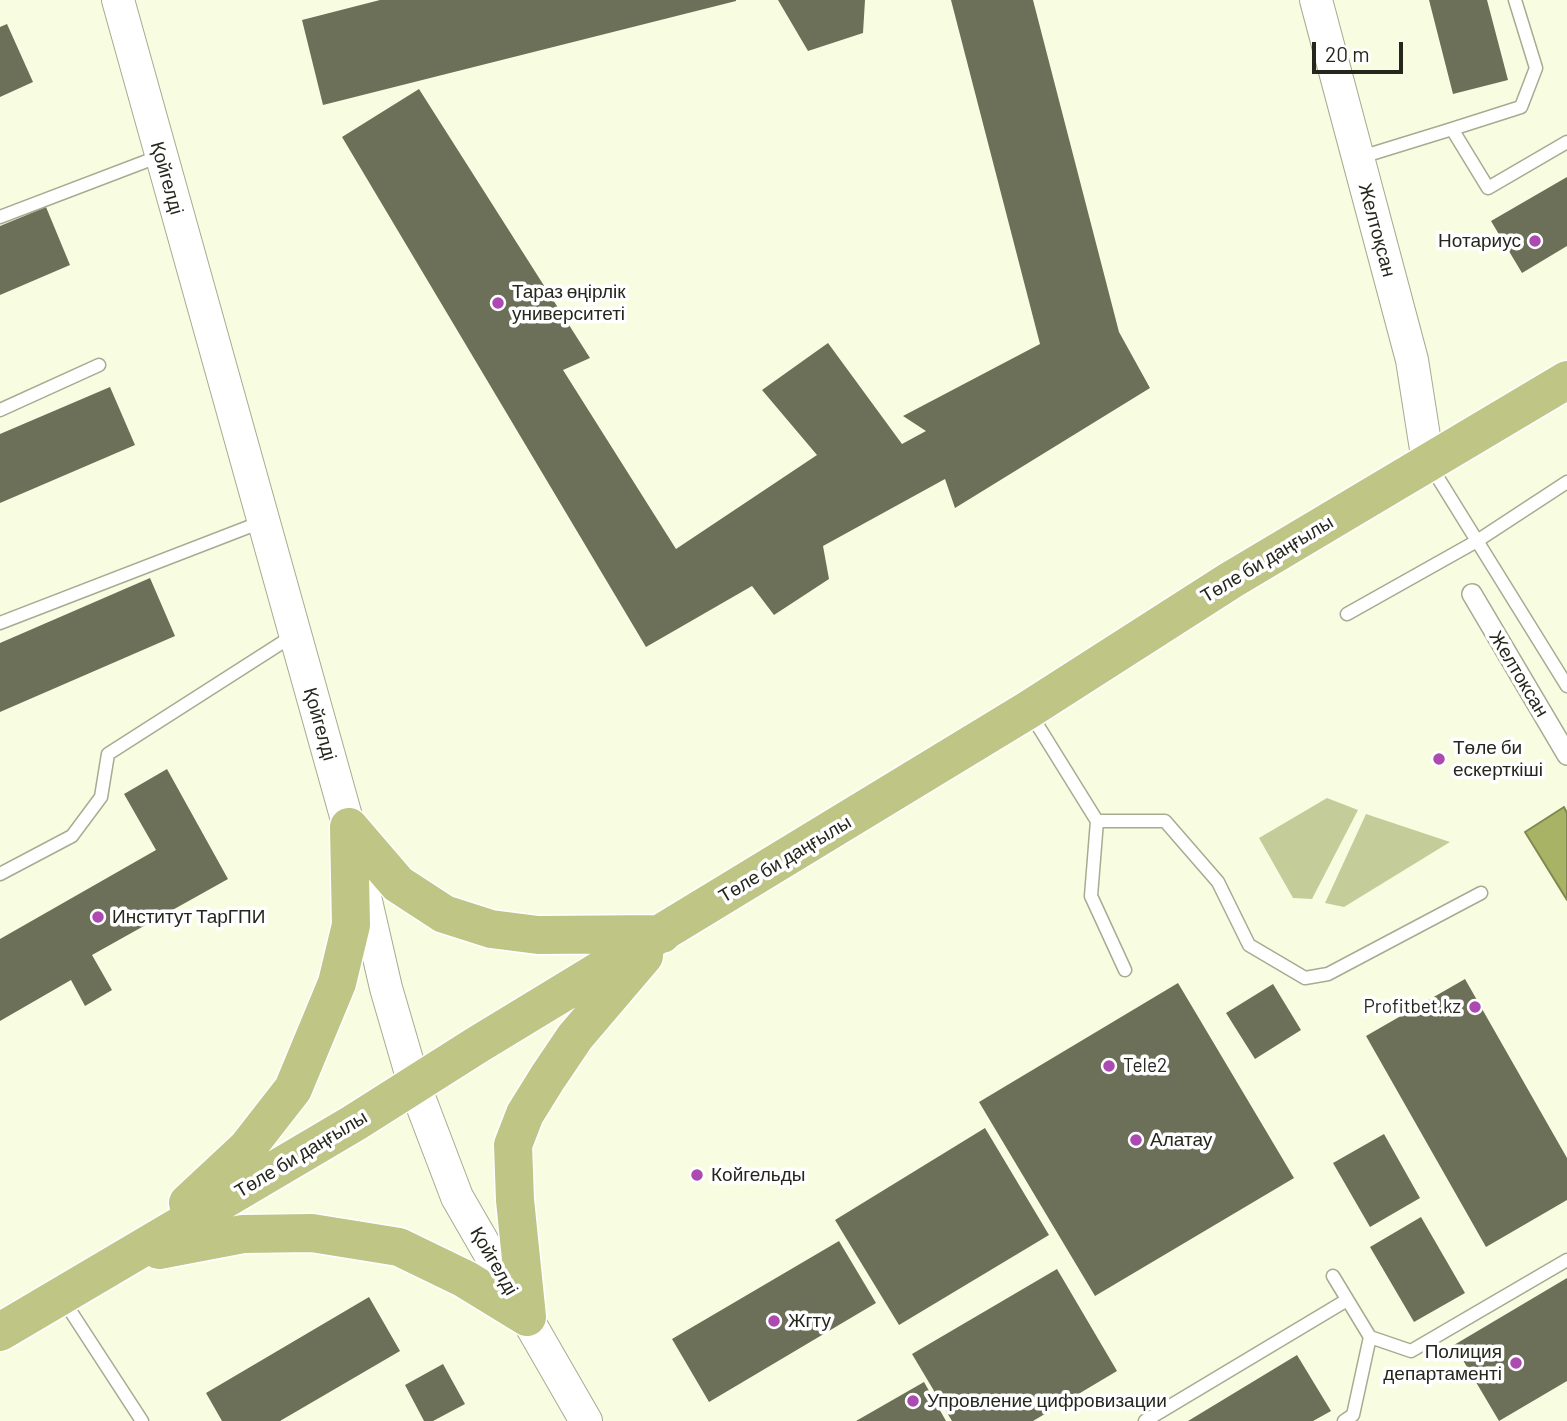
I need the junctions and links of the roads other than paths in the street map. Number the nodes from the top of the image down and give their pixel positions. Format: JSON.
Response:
{"nodes":[{"id":1,"x":118,"y":0,"type":"edge"},
{"id":2,"x":1316,"y":0,"type":"edge"},
{"id":3,"x":1515,"y":0,"type":"edge"},
{"id":4,"x":1452,"y":129,"type":"junction"},
{"id":5,"x":1567,"y":142,"type":"edge"},
{"id":6,"x":160,"y":156,"type":"junction"},
{"id":7,"x":1358,"y":158,"type":"junction"},
{"id":8,"x":0,"y":217,"type":"edge"},
{"id":9,"x":99,"y":365,"type":"dead end"},
{"id":10,"x":1567,"y":380,"type":"edge"},
{"id":11,"x":0,"y":410,"type":"edge"},
{"id":12,"x":1428,"y":462,"type":"junction"},
{"id":13,"x":1567,"y":482,"type":"edge"},
{"id":14,"x":265,"y":521,"type":"junction"},
{"id":15,"x":1477,"y":541,"type":"junction"},
{"id":16,"x":1472,"y":594,"type":"dead end"},
{"id":17,"x":1347,"y":614,"type":"dead end"},
{"id":18,"x":0,"y":623,"type":"edge"},
{"id":19,"x":295,"y":634,"type":"junction"},
{"id":20,"x":1567,"y":686,"type":"edge"},
{"id":21,"x":1028,"y":710,"type":"junction"},
{"id":22,"x":1567,"y":754,"type":"edge"},
{"id":23,"x":1097,"y":821,"type":"junction"},
{"id":24,"x":349,"y":827,"type":"junction"},
{"id":25,"x":0,"y":874,"type":"edge"},
{"id":26,"x":1481,"y":893,"type":"dead end"},
{"id":27,"x":663,"y":934,"type":"junction"},
{"id":28,"x":1125,"y":970,"type":"dead end"},
{"id":29,"x":414,"y":1084,"type":"junction"},
{"id":30,"x":132,"y":1254,"type":"junction"},
{"id":31,"x":1567,"y":1260,"type":"edge"},
{"id":32,"x":1333,"y":1276,"type":"dead end"},
{"id":33,"x":60,"y":1295,"type":"junction"},
{"id":34,"x":1347,"y":1300,"type":"junction"},
{"id":35,"x":527,"y":1317,"type":"junction"},
{"id":36,"x":0,"y":1332,"type":"edge"},
{"id":37,"x":1370,"y":1337,"type":"junction"},
{"id":38,"x":142,"y":1421,"type":"edge"},
{"id":39,"x":586,"y":1421,"type":"edge"},
{"id":40,"x":1145,"y":1421,"type":"edge"},
{"id":41,"x":1344,"y":1421,"type":"edge"}],
"edges":[{"from":1,"to":6,"type":"street","name":"Қойгелді"},
{"from":2,"to":7,"type":"street","name":"Желтоқсан"},
{"from":3,"to":4,"type":"lane"},
{"from":4,"to":5,"type":"lane"},
{"from":4,"to":7,"type":"lane"},
{"from":6,"to":8,"type":"lane"},
{"from":6,"to":14,"type":"street","name":"Қойгелді"},
{"from":7,"to":12,"type":"street","name":"Желтоқсан"},
{"from":9,"to":11,"type":"lane"},
{"from":10,"to":12,"type":"main road","name":"Төле би даңғылы"},
{"from":12,"to":15,"type":"lane"},
{"from":12,"to":21,"type":"main road","name":"Төле би даңғылы"},
{"from":13,"to":15,"type":"lane"},
{"from":14,"to":18,"type":"lane"},
{"from":14,"to":19,"type":"street","name":"Қойгелді"},
{"from":15,"to":17,"type":"lane"},
{"from":15,"to":20,"type":"lane"},
{"from":16,"to":22,"type":"street","name":"Желтоксан"},
{"from":19,"to":24,"type":"street","name":"Қойгелді"},
{"from":19,"to":25,"type":"lane"},
{"from":21,"to":23,"type":"lane"},
{"from":21,"to":27,"type":"main road","name":"Төле би даңғылы"},
{"from":23,"to":26,"type":"lane"},
{"from":23,"to":28,"type":"lane"},
{"from":24,"to":27,"type":"main road"},
{"from":24,"to":29,"type":"street","name":"Қойгелді"},
{"from":24,"to":30,"type":"main road"},
{"from":27,"to":29,"type":"main road","name":"Төле би даңғылы"},
{"from":27,"to":35,"type":"main road"},
{"from":29,"to":30,"type":"main road","name":"Төле би даңғылы"},
{"from":29,"to":35,"type":"street","name":"Қойгелді"},
{"from":30,"to":33,"type":"main road","name":"Төле би даңғылы"},
{"from":30,"to":35,"type":"main road"},
{"from":31,"to":37,"type":"lane"},
{"from":32,"to":34,"type":"lane"},
{"from":33,"to":36,"type":"main road","name":"Төле би даңғылы"},
{"from":33,"to":38,"type":"lane"},
{"from":34,"to":37,"type":"lane"},
{"from":34,"to":40,"type":"lane"},
{"from":35,"to":39,"type":"street","name":"Қойгелді"},
{"from":37,"to":41,"type":"lane"}]}
